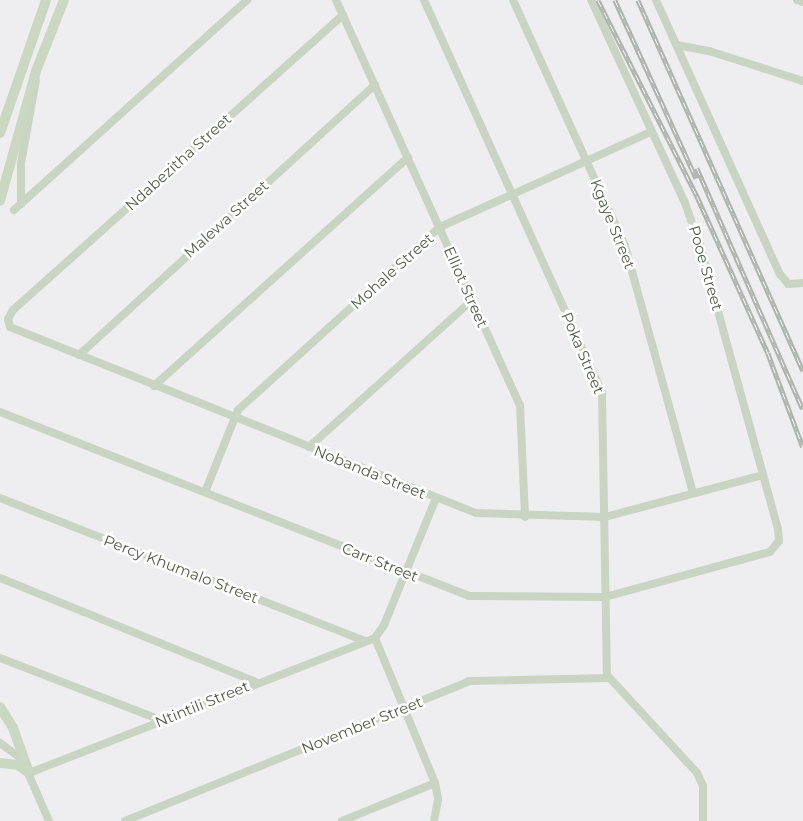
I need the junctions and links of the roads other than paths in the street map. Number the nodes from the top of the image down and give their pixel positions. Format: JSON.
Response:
{"nodes":[{"id":1,"x":46,"y":0,"type":"edge"},
{"id":2,"x":64,"y":0,"type":"edge"},
{"id":3,"x":247,"y":0,"type":"edge"},
{"id":4,"x":336,"y":0,"type":"edge"},
{"id":5,"x":424,"y":0,"type":"edge"},
{"id":6,"x":513,"y":0,"type":"edge"},
{"id":7,"x":591,"y":0,"type":"edge"},
{"id":8,"x":656,"y":0,"type":"edge"},
{"id":9,"x":798,"y":0,"type":"edge"},
{"id":10,"x":803,"y":2,"type":"edge"},
{"id":11,"x":343,"y":15,"type":"junction"},
{"id":12,"x":677,"y":45,"type":"junction"},
{"id":13,"x":36,"y":71,"type":"junction"},
{"id":14,"x":803,"y":81,"type":"edge"},
{"id":15,"x":375,"y":85,"type":"junction"},
{"id":16,"x":650,"y":132,"type":"junction"},
{"id":17,"x":0,"y":133,"type":"edge"},
{"id":18,"x":408,"y":157,"type":"junction"},
{"id":19,"x":587,"y":161,"type":"junction"},
{"id":20,"x":512,"y":194,"type":"junction"},
{"id":21,"x":0,"y":201,"type":"edge"},
{"id":22,"x":440,"y":227,"type":"junction"},
{"id":23,"x":803,"y":283,"type":"edge"},
{"id":24,"x":471,"y":301,"type":"junction"},
{"id":25,"x":13,"y":310,"type":"joint"},
{"id":26,"x":79,"y":355,"type":"junction"},
{"id":27,"x":154,"y":386,"type":"junction"},
{"id":28,"x":0,"y":412,"type":"edge"},
{"id":29,"x":234,"y":417,"type":"junction"},
{"id":30,"x":309,"y":447,"type":"junction"},
{"id":31,"x":763,"y":475,"type":"junction"},
{"id":32,"x":205,"y":492,"type":"junction"},
{"id":33,"x":693,"y":493,"type":"junction"},
{"id":34,"x":0,"y":498,"type":"edge"},
{"id":35,"x":436,"y":498,"type":"junction"},
{"id":36,"x":525,"y":517,"type":"junction"},
{"id":37,"x":605,"y":517,"type":"junction"},
{"id":38,"x":774,"y":548,"type":"joint"},
{"id":39,"x":406,"y":572,"type":"junction"},
{"id":40,"x":0,"y":578,"type":"edge"},
{"id":41,"x":605,"y":597,"type":"junction"},
{"id":42,"x":375,"y":638,"type":"junction"},
{"id":43,"x":363,"y":640,"type":"junction"},
{"id":44,"x":0,"y":658,"type":"edge"},
{"id":45,"x":609,"y":678,"type":"junction"},
{"id":46,"x":256,"y":682,"type":"junction"},
{"id":47,"x":0,"y":707,"type":"edge"},
{"id":48,"x":405,"y":709,"type":"junction"},
{"id":49,"x":161,"y":720,"type":"junction"},
{"id":50,"x":0,"y":743,"type":"edge"},
{"id":51,"x":0,"y":763,"type":"edge"},
{"id":52,"x":29,"y":772,"type":"junction"},
{"id":53,"x":435,"y":783,"type":"junction"},
{"id":54,"x":49,"y":821,"type":"edge"},
{"id":55,"x":125,"y":821,"type":"edge"},
{"id":56,"x":342,"y":821,"type":"edge"},
{"id":57,"x":434,"y":821,"type":"edge"},
{"id":58,"x":703,"y":821,"type":"edge"}],
"edges":[{"from":1,"to":17,"type":"main road"},
{"from":2,"to":13,"type":"main road"},
{"from":3,"to":13,"type":"street"},
{"from":4,"to":11,"type":"street","name":"Elliot Street"},
{"from":5,"to":20,"type":"street","name":"Poka Street"},
{"from":6,"to":19,"type":"street","name":"Kgaye Street"},
{"from":7,"to":16,"type":"street","name":"Pooe Street"},
{"from":8,"to":12,"type":"street"},
{"from":9,"to":10,"type":"street"},
{"from":11,"to":15,"type":"street","name":"Elliot Street"},
{"from":11,"to":25,"type":"street","name":"Ndabezitha Street"},
{"from":12,"to":14,"type":"street"},
{"from":12,"to":23,"type":"street"},
{"from":13,"to":21,"type":"main road"},
{"from":15,"to":18,"type":"street","name":"Elliot Street"},
{"from":15,"to":26,"type":"street","name":"Malewa Street"},
{"from":16,"to":19,"type":"street","name":"Mohale Street"},
{"from":16,"to":31,"type":"street","name":"Pooe Street"},
{"from":18,"to":22,"type":"street","name":"Elliot Street"},
{"from":18,"to":27,"type":"street"},
{"from":19,"to":20,"type":"street","name":"Mohale Street"},
{"from":19,"to":33,"type":"street","name":"Kgaye Street"},
{"from":20,"to":22,"type":"street","name":"Mohale Street"},
{"from":20,"to":37,"type":"street","name":"Poka Street"},
{"from":22,"to":24,"type":"street","name":"Elliot Street"},
{"from":22,"to":29,"type":"street","name":"Mohale Street"},
{"from":24,"to":30,"type":"street"},
{"from":24,"to":36,"type":"street","name":"Elliot Street"},
{"from":25,"to":26,"type":"street","name":"Nobanda Street"},
{"from":26,"to":27,"type":"street","name":"Nobanda Street"},
{"from":27,"to":29,"type":"street","name":"Nobanda Street"},
{"from":28,"to":32,"type":"street","name":"Carr Street"},
{"from":29,"to":30,"type":"street","name":"Nobanda Street"},
{"from":29,"to":32,"type":"street","name":"Mohale Street"},
{"from":30,"to":35,"type":"street","name":"Nobanda Street"},
{"from":31,"to":33,"type":"street","name":"Nobanda Street"},
{"from":31,"to":38,"type":"street","name":"Pooe Street"},
{"from":32,"to":39,"type":"street","name":"Carr Street"},
{"from":33,"to":37,"type":"street","name":"Nobanda Street"},
{"from":34,"to":43,"type":"street","name":"Percy Khumalo Street"},
{"from":35,"to":36,"type":"street","name":"Nobanda Street"},
{"from":35,"to":39,"type":"street"},
{"from":36,"to":37,"type":"street","name":"Nobanda Street"},
{"from":37,"to":41,"type":"street","name":"Poka Street"},
{"from":38,"to":41,"type":"street","name":"Carr Street"},
{"from":39,"to":41,"type":"street","name":"Carr Street"},
{"from":39,"to":42,"type":"street"},
{"from":40,"to":46,"type":"street"},
{"from":41,"to":45,"type":"street","name":"Poka Street"},
{"from":42,"to":43,"type":"street","name":"Ntintili Street"},
{"from":42,"to":48,"type":"street"},
{"from":43,"to":46,"type":"street","name":"Ntintili Street"},
{"from":44,"to":49,"type":"street"},
{"from":45,"to":48,"type":"street","name":"November Street"},
{"from":45,"to":58,"type":"street"},
{"from":46,"to":49,"type":"street","name":"Ntintili Street"},
{"from":47,"to":52,"type":"main road"},
{"from":48,"to":53,"type":"street"},
{"from":48,"to":55,"type":"street","name":"November Street"},
{"from":49,"to":52,"type":"street","name":"Ntintili Street"},
{"from":50,"to":52,"type":"street"},
{"from":51,"to":52,"type":"main road"},
{"from":52,"to":54,"type":"street"},
{"from":53,"to":56,"type":"street"},
{"from":53,"to":57,"type":"street"}]}
